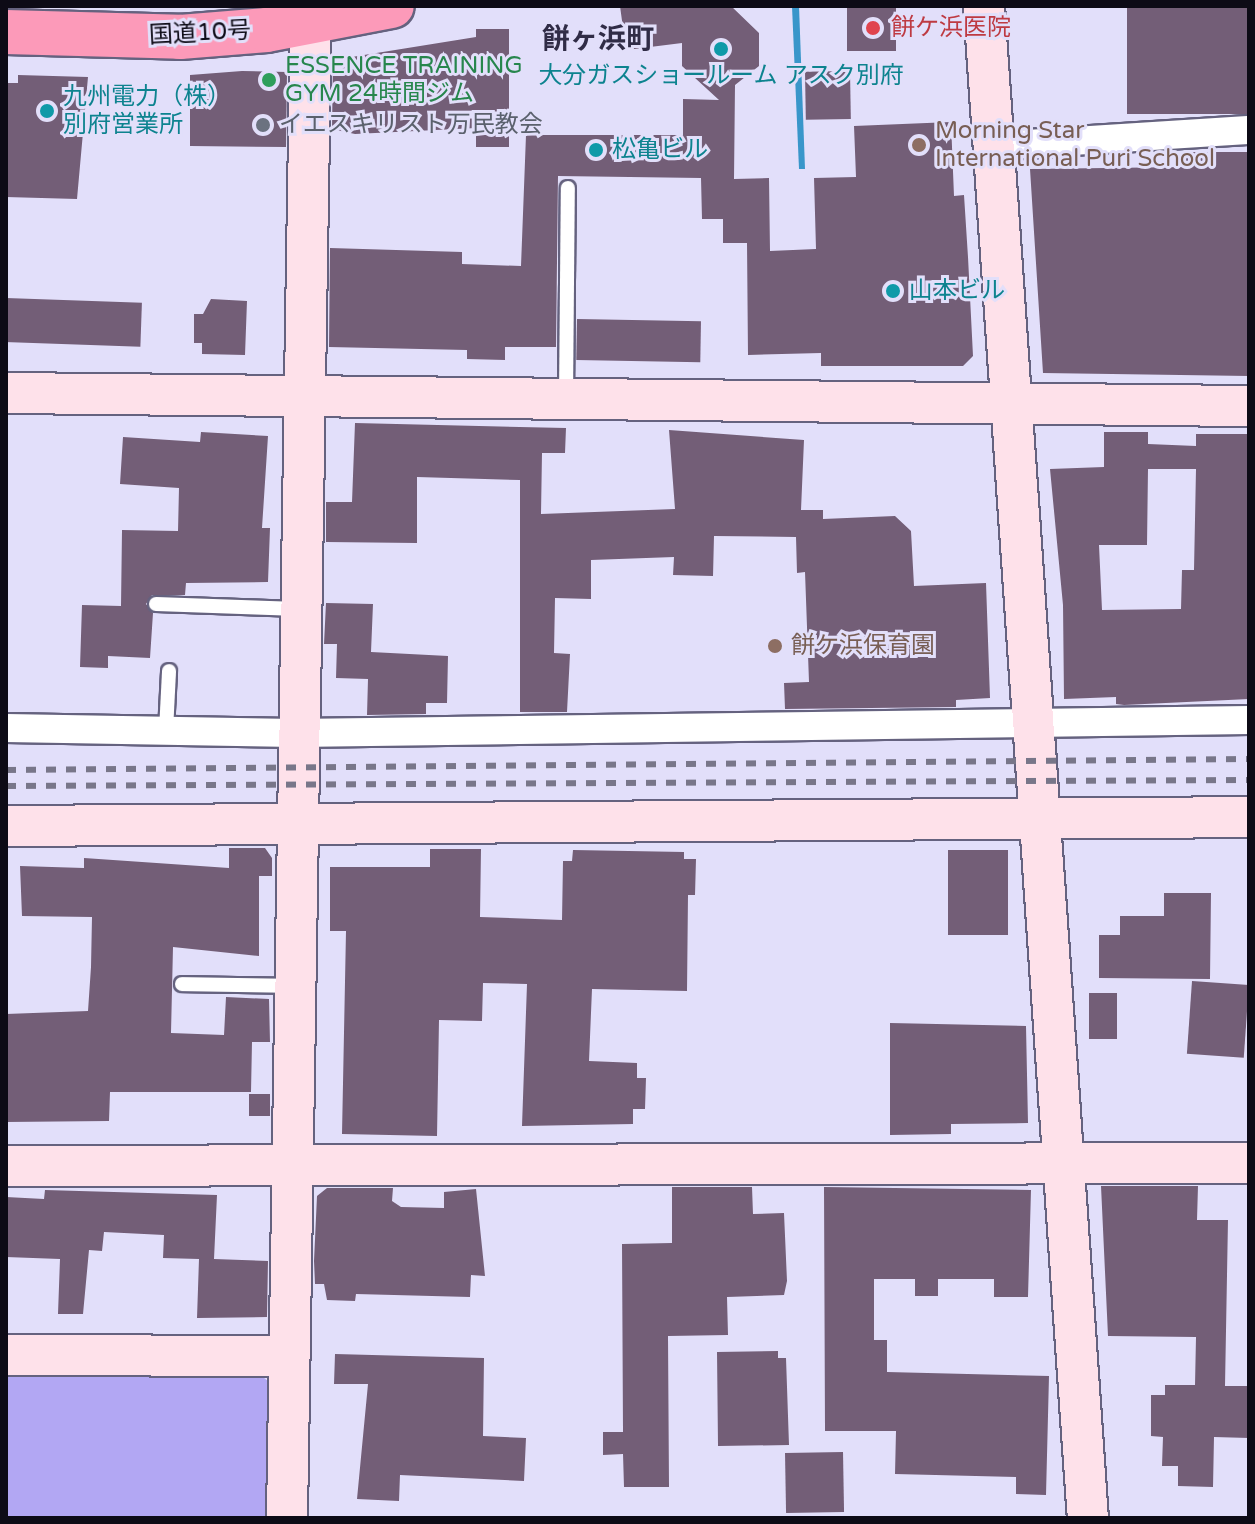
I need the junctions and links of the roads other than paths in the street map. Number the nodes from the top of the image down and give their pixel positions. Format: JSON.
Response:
{"nodes":[{"id":1,"x":392,"y":6,"type":"edge"},
{"id":2,"x":984,"y":6,"type":"edge"},
{"id":3,"x":310,"y":14,"type":"edge"},
{"id":4,"x":6,"y":32,"type":"edge"},
{"id":5,"x":1249,"y":130,"type":"edge"},
{"id":6,"x":994,"y":146,"type":"junction"},
{"id":7,"x":568,"y":188,"type":"dead end"},
{"id":8,"x":6,"y":393,"type":"edge"},
{"id":9,"x":302,"y":396,"type":"junction"},
{"id":10,"x":566,"y":398,"type":"junction"},
{"id":11,"x":1009,"y":403,"type":"junction"},
{"id":12,"x":1249,"y":406,"type":"edge"},
{"id":13,"x":156,"y":604,"type":"dead end"},
{"id":14,"x":298,"y":609,"type":"junction"},
{"id":15,"x":169,"y":671,"type":"dead end"},
{"id":16,"x":1249,"y":720,"type":"edge"},
{"id":17,"x":1033,"y":725,"type":"junction"},
{"id":18,"x":6,"y":728,"type":"edge"},
{"id":19,"x":166,"y":731,"type":"junction"},
{"id":20,"x":295,"y":733,"type":"junction"},
{"id":21,"x":1249,"y":817,"type":"edge"},
{"id":22,"x":1043,"y":821,"type":"junction"},
{"id":23,"x":297,"y":823,"type":"junction"},
{"id":24,"x":6,"y":826,"type":"edge"},
{"id":25,"x":182,"y":984,"type":"dead end"},
{"id":26,"x":296,"y":986,"type":"junction"},
{"id":27,"x":1249,"y":1163,"type":"edge"},
{"id":28,"x":1062,"y":1164,"type":"junction"},
{"id":29,"x":294,"y":1165,"type":"junction"},
{"id":30,"x":6,"y":1166,"type":"edge"},
{"id":31,"x":6,"y":1355,"type":"edge"},
{"id":32,"x":289,"y":1356,"type":"junction"},
{"id":33,"x":287,"y":1518,"type":"edge"},
{"id":34,"x":1088,"y":1518,"type":"edge"}],
"edges":[{"from":1,"to":3,"type":"highway","name":"国道10号"},
{"from":2,"to":6,"type":"street"},
{"from":3,"to":4,"type":"highway","name":"国道10号"},
{"from":3,"to":9,"type":"street"},
{"from":5,"to":6,"type":"street"},
{"from":6,"to":11,"type":"street"},
{"from":7,"to":10,"type":"lane"},
{"from":8,"to":9,"type":"street"},
{"from":9,"to":10,"type":"street"},
{"from":9,"to":14,"type":"street"},
{"from":10,"to":11,"type":"street"},
{"from":11,"to":12,"type":"street"},
{"from":11,"to":17,"type":"street"},
{"from":13,"to":14,"type":"lane"},
{"from":14,"to":20,"type":"street"},
{"from":15,"to":19,"type":"lane"},
{"from":16,"to":17,"type":"street"},
{"from":17,"to":20,"type":"street"},
{"from":17,"to":22,"type":"street"},
{"from":18,"to":19,"type":"street"},
{"from":19,"to":20,"type":"street"},
{"from":20,"to":23,"type":"street"},
{"from":21,"to":22,"type":"street"},
{"from":22,"to":23,"type":"street"},
{"from":22,"to":28,"type":"street"},
{"from":23,"to":24,"type":"street"},
{"from":23,"to":26,"type":"street"},
{"from":25,"to":26,"type":"lane"},
{"from":26,"to":29,"type":"street"},
{"from":27,"to":28,"type":"street"},
{"from":28,"to":29,"type":"street"},
{"from":28,"to":34,"type":"street"},
{"from":29,"to":30,"type":"street"},
{"from":29,"to":32,"type":"street"},
{"from":31,"to":32,"type":"street"},
{"from":32,"to":33,"type":"street"}]}
